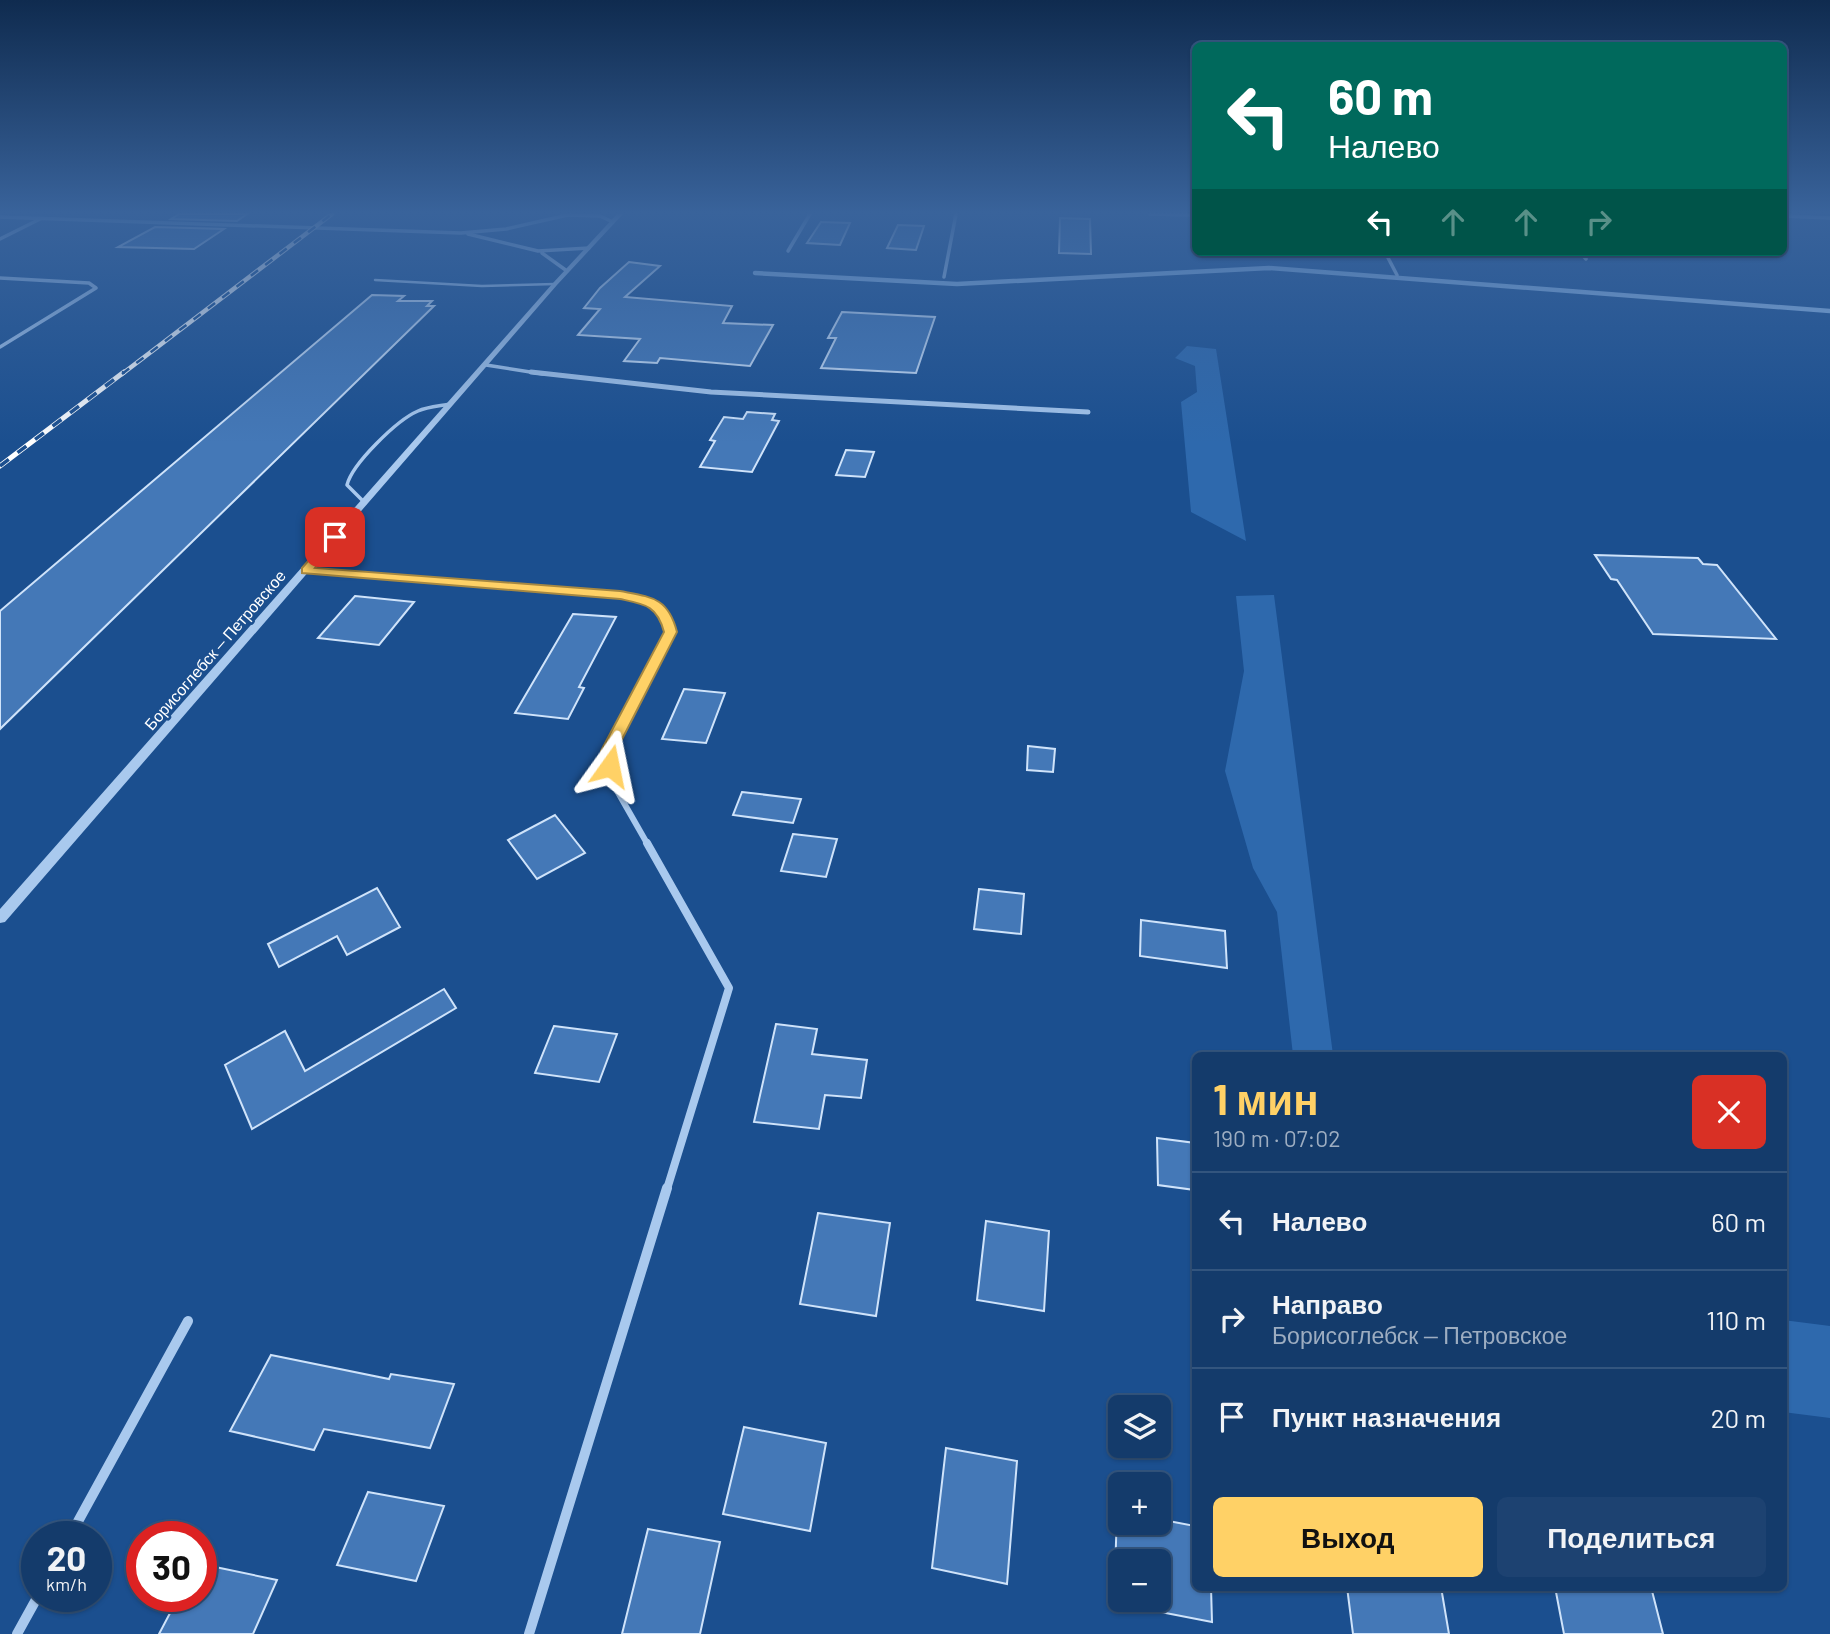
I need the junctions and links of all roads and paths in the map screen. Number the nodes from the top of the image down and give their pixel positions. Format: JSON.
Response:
{"nodes":[{"id":1,"x":94,"y":290,"type":"edge"},
{"id":2,"x":550,"y":290,"type":"edge"},
{"id":3,"x":0,"y":347,"type":"edge"},
{"id":4,"x":486,"y":365,"type":"junction"},
{"id":5,"x":453,"y":403,"type":"junction"},
{"id":6,"x":1088,"y":412,"type":"dead end"},
{"id":7,"x":365,"y":503,"type":"junction"},
{"id":8,"x":306,"y":571,"type":"junction"},
{"id":9,"x":0,"y":918,"type":"edge"},
{"id":10,"x":188,"y":1321,"type":"dead end"},
{"id":11,"x":78,"y":1521,"type":"edge"},
{"id":12,"x":29,"y":1612,"type":"edge"},
{"id":13,"x":17,"y":1634,"type":"edge"},
{"id":14,"x":529,"y":1634,"type":"edge"}],
"edges":[{"from":1,"to":3,"type":"street"},
{"from":2,"to":4,"type":"street","name":"Борисоглебск — Петровское"},
{"from":4,"to":5,"type":"street","name":"Борисоглебск — Петровское"},
{"from":4,"to":6,"type":"street"},
{"from":5,"to":7,"type":"street","name":"Борисоглебск — Петровское"},
{"from":5,"to":7,"type":"lane"},
{"from":7,"to":8,"type":"street","name":"Борисоглебск — Петровское"},
{"from":8,"to":9,"type":"street","name":"Борисоглебск — Петровское"},
{"from":8,"to":14,"type":"street"},
{"from":10,"to":11,"type":"street"},
{"from":12,"to":13,"type":"street"}]}
